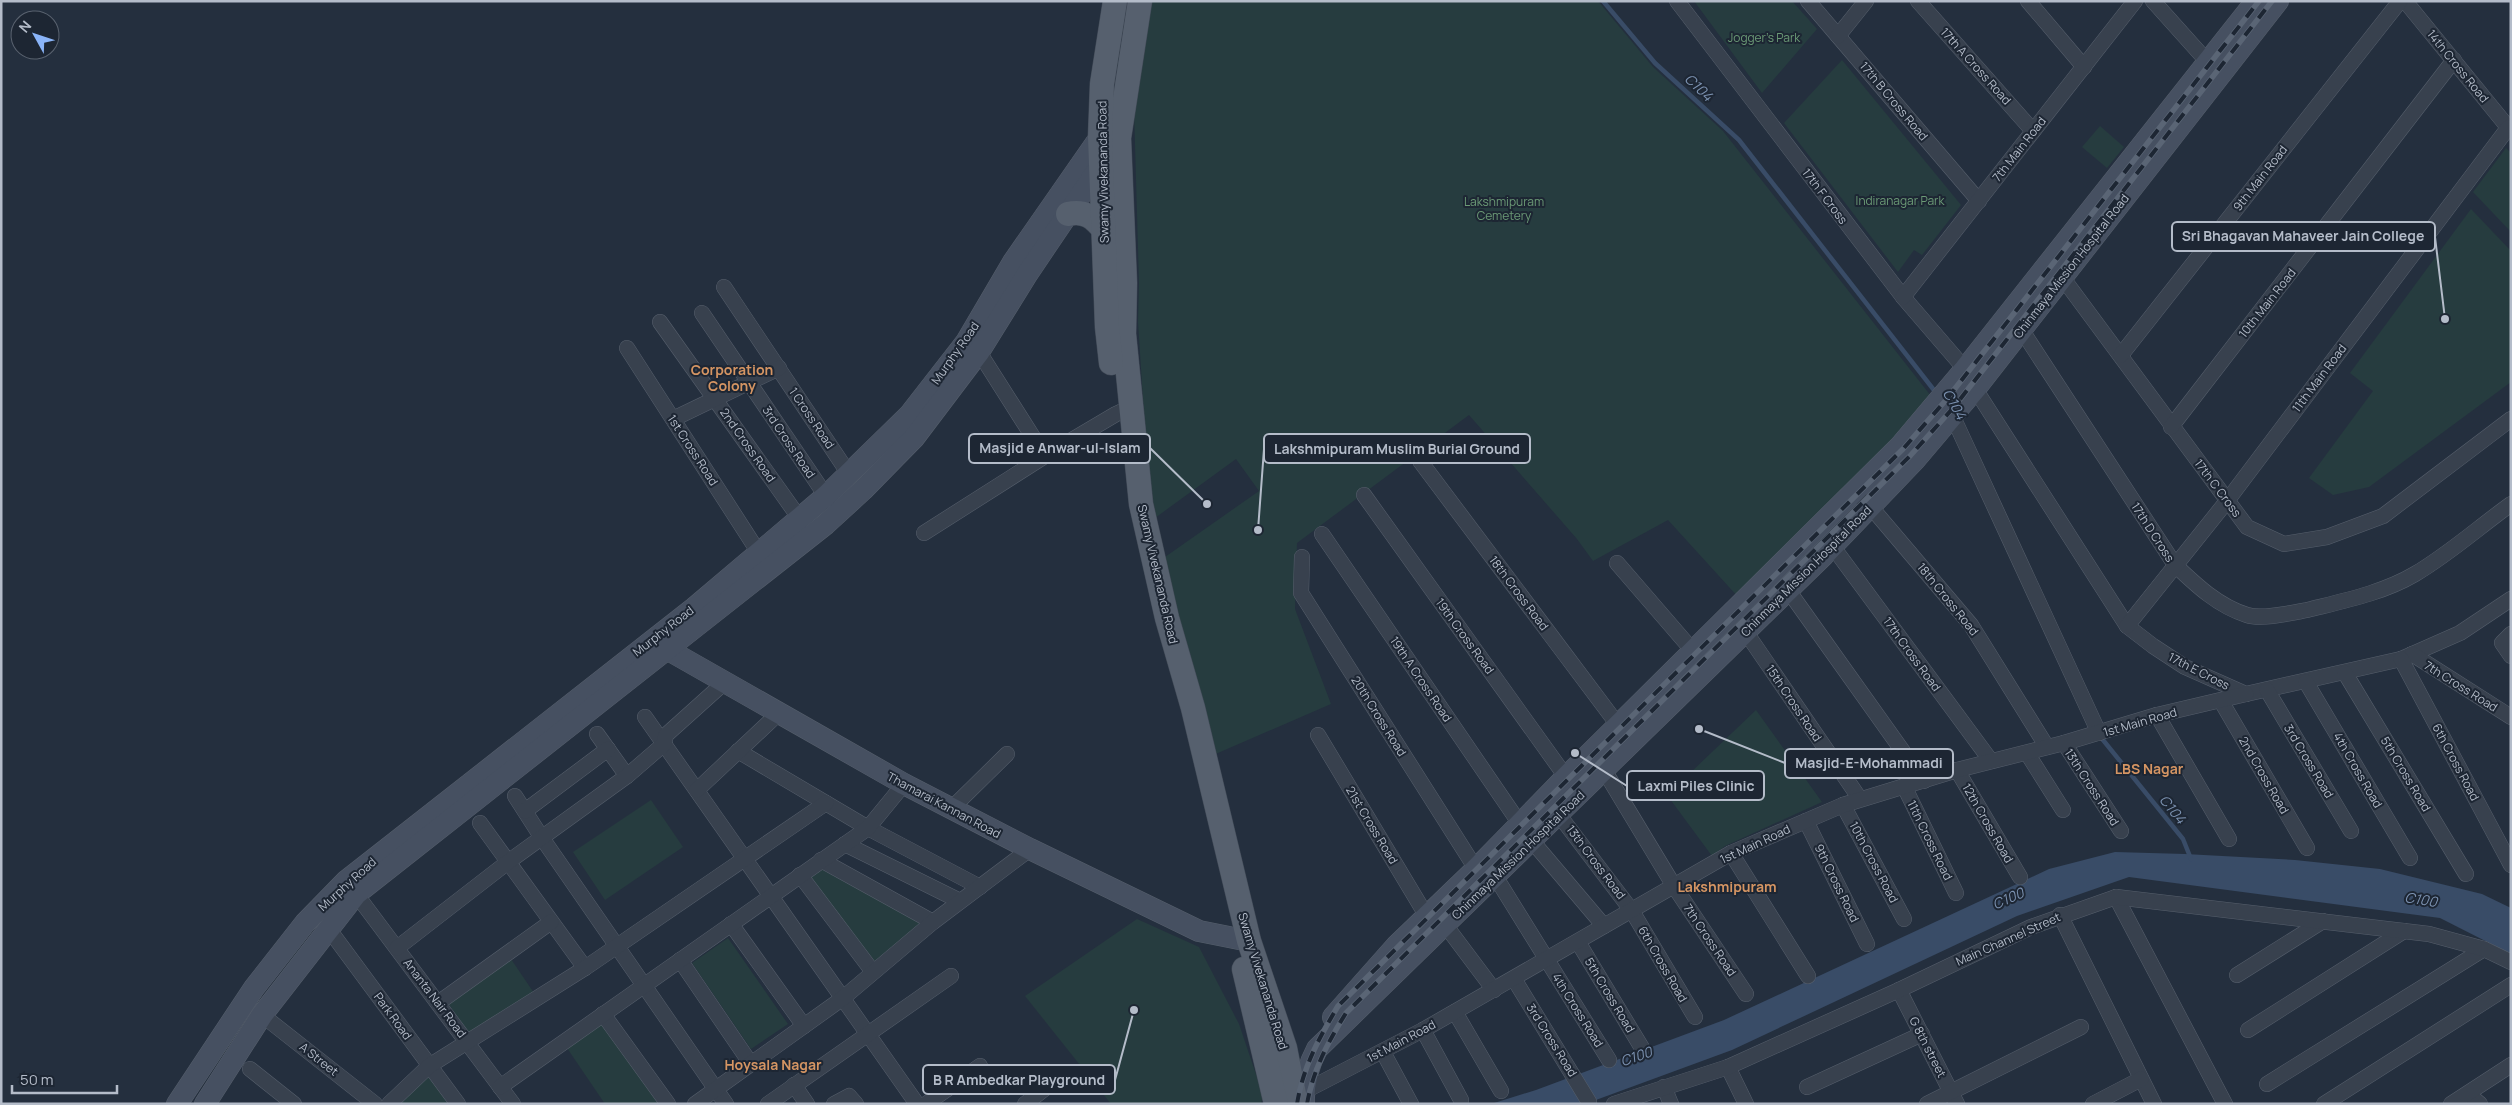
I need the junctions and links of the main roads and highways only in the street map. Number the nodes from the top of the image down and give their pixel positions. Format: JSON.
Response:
{"nodes":[{"id":1,"x":1115,"y":1,"type":"edge"},
{"id":2,"x":1140,"y":1,"type":"edge"},
{"id":3,"x":2256,"y":1,"type":"edge"},
{"id":4,"x":2278,"y":1,"type":"edge"},
{"id":5,"x":2214,"y":69,"type":"junction"},
{"id":6,"x":1110,"y":138,"type":"junction"},
{"id":7,"x":1110,"y":164,"type":"junction"},
{"id":8,"x":1068,"y":214,"type":"junction"},
{"id":9,"x":1104,"y":230,"type":"junction"},
{"id":10,"x":1124,"y":410,"type":"junction"},
{"id":11,"x":658,"y":645,"type":"junction"},
{"id":12,"x":1526,"y":832,"type":"junction"},
{"id":13,"x":1486,"y":873,"type":"junction"},
{"id":14,"x":1243,"y":941,"type":"junction"},
{"id":15,"x":1299,"y":1093,"type":"edge"},
{"id":16,"x":177,"y":1104,"type":"edge"},
{"id":17,"x":205,"y":1104,"type":"edge"},
{"id":18,"x":1277,"y":1104,"type":"edge"}],
"edges":[{"from":1,"to":6,"type":"main road","name":"Swamy Vivekananda Road"},
{"from":2,"to":6,"type":"main road","name":"Swamy Vivekananda Road"},
{"from":3,"to":5,"type":"main road","name":"Chinmaya Mission Hospital Road"},
{"from":4,"to":5,"type":"main road","name":"Chinmaya Mission Hospital Road"},
{"from":5,"to":12,"type":"main road","name":"Chinmaya Mission Hospital Road"},
{"from":5,"to":12,"type":"main road","name":"Chinmaya Mission Hospital Road"},
{"from":6,"to":7,"type":"main road","name":"Swamy Vivekananda Road"},
{"from":6,"to":11,"type":"main road","name":"Murphy Road"},
{"from":7,"to":8,"type":"main road","name":"Murphy Road"},
{"from":7,"to":9,"type":"main road","name":"Swamy Vivekananda Road"},
{"from":7,"to":10,"type":"main road","name":"Swamy Vivekananda Road"},
{"from":8,"to":9,"type":"main road"},
{"from":8,"to":11,"type":"main road","name":"Murphy Road"},
{"from":9,"to":10,"type":"main road","name":"Swamy Vivekananda Road"},
{"from":10,"to":14,"type":"main road","name":"Swamy Vivekananda Road"},
{"from":11,"to":14,"type":"main road","name":"Thamarai Kannan Road"},
{"from":11,"to":16,"type":"main road","name":"Murphy Road"},
{"from":11,"to":17,"type":"main road","name":"Murphy Road"},
{"from":12,"to":13,"type":"main road","name":"Chinmaya Mission Hospital Road"},
{"from":13,"to":15,"type":"main road","name":"Chinmaya Mission Hospital Road"},
{"from":13,"to":15,"type":"main road","name":"Chinmaya Mission Hospital Road"},
{"from":14,"to":15,"type":"main road","name":"Swamy Vivekananda Road"},
{"from":14,"to":18,"type":"main road","name":"Swamy Vivekananda Road"},
{"from":15,"to":18,"type":"main road","name":"Chinmaya Mission Hospital Road"}]}
